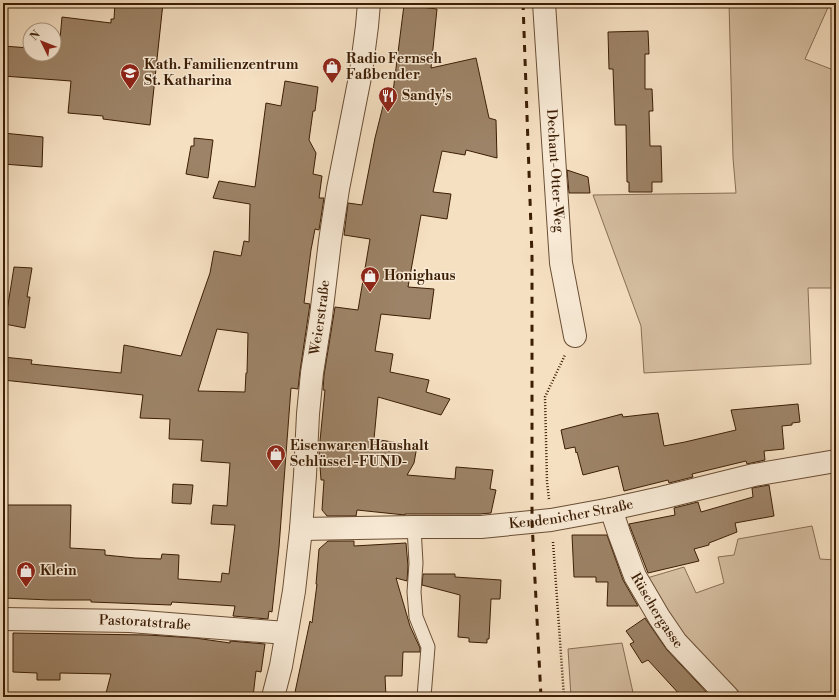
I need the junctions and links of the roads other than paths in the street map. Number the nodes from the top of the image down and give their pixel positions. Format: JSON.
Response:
{"nodes":[{"id":1,"x":369,"y":3,"type":"edge"},
{"id":2,"x":544,"y":3,"type":"edge"},
{"id":3,"x":574,"y":336,"type":"road end"},
{"id":4,"x":836,"y":461,"type":"edge"},
{"id":5,"x":611,"y":509,"type":"junction"},
{"id":6,"x":414,"y":526,"type":"junction"},
{"id":7,"x":301,"y":530,"type":"junction"},
{"id":8,"x":3,"y":619,"type":"edge"},
{"id":9,"x":286,"y":633,"type":"junction"},
{"id":10,"x":273,"y":697,"type":"edge"},
{"id":11,"x":424,"y":697,"type":"edge"},
{"id":12,"x":728,"y":697,"type":"edge"}],
"edges":[{"from":1,"to":7,"type":"street","name":"Weierstraße"},
{"from":2,"to":3,"type":"street","name":"Dechant-Otter-Weg"},
{"from":4,"to":5,"type":"street","name":"Kendenicher Straße"},
{"from":5,"to":6,"type":"street","name":"Kendenicher Straße"},
{"from":5,"to":12,"type":"street","name":"Rüschergasse"},
{"from":6,"to":7,"type":"street","name":"Kendenicher Straße"},
{"from":6,"to":11,"type":"lane"},
{"from":7,"to":9,"type":"street","name":"Weierstraße"},
{"from":8,"to":9,"type":"street","name":"Pastoratstraße"},
{"from":9,"to":10,"type":"street","name":"Weierstraße"}]}
